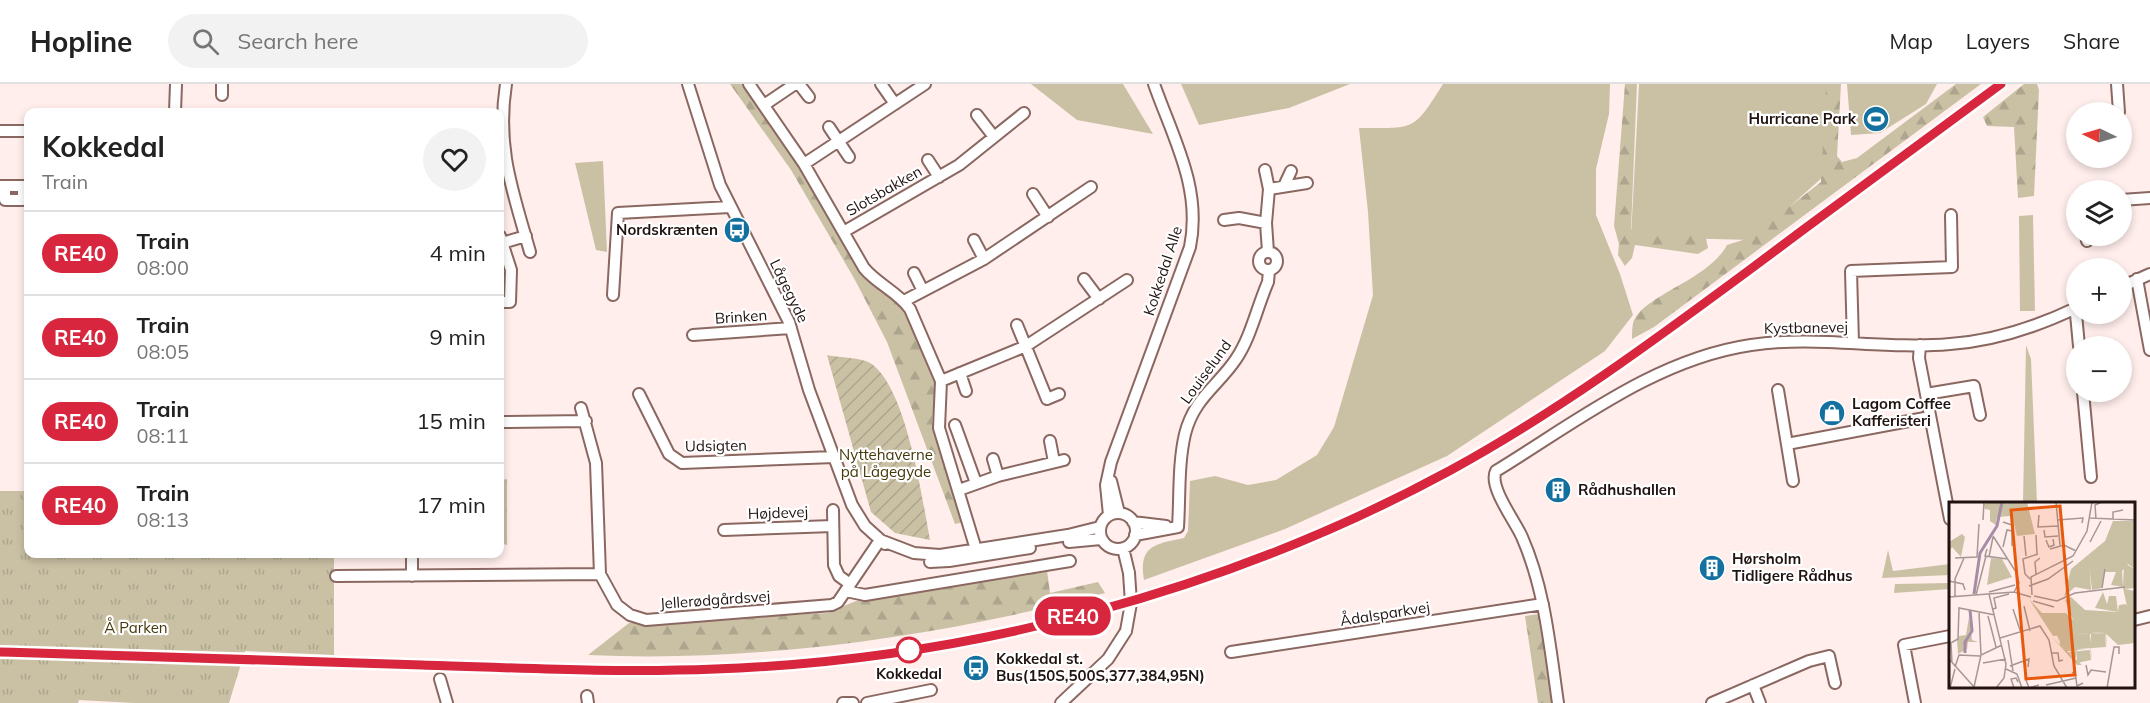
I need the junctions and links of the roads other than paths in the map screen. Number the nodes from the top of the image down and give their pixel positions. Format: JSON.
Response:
{"nodes":[{"id":1,"x":176,"y":84,"type":"edge"},
{"id":2,"x":506,"y":84,"type":"edge"},
{"id":3,"x":688,"y":84,"type":"edge"},
{"id":4,"x":749,"y":84,"type":"edge"},
{"id":5,"x":797,"y":84,"type":"edge"},
{"id":6,"x":880,"y":84,"type":"edge"},
{"id":7,"x":925,"y":84,"type":"edge"},
{"id":8,"x":1154,"y":84,"type":"edge"},
{"id":9,"x":2117,"y":84,"type":"edge"},
{"id":10,"x":809,"y":97,"type":"dead end"},
{"id":11,"x":2118,"y":102,"type":"edge"},
{"id":12,"x":895,"y":104,"type":"junction"},
{"id":13,"x":764,"y":105,"type":"junction"},
{"id":14,"x":175,"y":108,"type":"edge"},
{"id":15,"x":503,"y":108,"type":"edge"},
{"id":16,"x":1024,"y":113,"type":"dead end"},
{"id":17,"x":977,"y":115,"type":"dead end"},
{"id":18,"x":829,"y":127,"type":"dead end"},
{"id":19,"x":0,"y":131,"type":"edge"},
{"id":20,"x":24,"y":131,"type":"edge"},
{"id":21,"x":994,"y":137,"type":"junction"},
{"id":22,"x":839,"y":142,"type":"junction"},
{"id":23,"x":504,"y":157,"type":"edge"},
{"id":24,"x":849,"y":158,"type":"dead end"},
{"id":25,"x":928,"y":160,"type":"dead end"},
{"id":26,"x":804,"y":164,"type":"junction"},
{"id":27,"x":1265,"y":170,"type":"dead end"},
{"id":28,"x":1291,"y":171,"type":"dead end"},
{"id":29,"x":939,"y":177,"type":"junction"},
{"id":30,"x":1307,"y":183,"type":"dead end"},
{"id":31,"x":1284,"y":186,"type":"junction"},
{"id":32,"x":1091,"y":187,"type":"dead end"},
{"id":33,"x":1269,"y":189,"type":"junction"},
{"id":34,"x":1033,"y":194,"type":"dead end"},
{"id":35,"x":2150,"y":198,"type":"edge"},
{"id":36,"x":2132,"y":199,"type":"edge"},
{"id":37,"x":730,"y":207,"type":"junction"},
{"id":38,"x":1951,"y":215,"type":"dead end"},
{"id":39,"x":1048,"y":217,"type":"junction"},
{"id":40,"x":1224,"y":220,"type":"dead end"},
{"id":41,"x":1266,"y":223,"type":"junction"},
{"id":42,"x":845,"y":231,"type":"junction"},
{"id":43,"x":526,"y":236,"type":"junction"},
{"id":44,"x":504,"y":240,"type":"edge"},
{"id":45,"x":974,"y":240,"type":"dead end"},
{"id":46,"x":504,"y":249,"type":"edge"},
{"id":47,"x":530,"y":252,"type":"dead end"},
{"id":48,"x":984,"y":259,"type":"junction"},
{"id":49,"x":914,"y":273,"type":"dead end"},
{"id":50,"x":2150,"y":273,"type":"edge"},
{"id":51,"x":1084,"y":279,"type":"dead end"},
{"id":52,"x":2137,"y":279,"type":"junction"},
{"id":53,"x":1126,"y":280,"type":"dead end"},
{"id":54,"x":2132,"y":282,"type":"edge"},
{"id":55,"x":923,"y":291,"type":"junction"},
{"id":56,"x":613,"y":295,"type":"dead end"},
{"id":57,"x":1099,"y":299,"type":"junction"},
{"id":58,"x":904,"y":301,"type":"junction"},
{"id":59,"x":504,"y":302,"type":"edge"},
{"id":60,"x":2066,"y":314,"type":"edge"},
{"id":61,"x":1017,"y":325,"type":"dead end"},
{"id":62,"x":791,"y":328,"type":"junction"},
{"id":63,"x":693,"y":335,"type":"dead end"},
{"id":64,"x":1853,"y":342,"type":"junction"},
{"id":65,"x":1920,"y":345,"type":"junction"},
{"id":66,"x":1026,"y":346,"type":"junction"},
{"id":67,"x":2150,"y":350,"type":"edge"},
{"id":68,"x":960,"y":373,"type":"junction"},
{"id":69,"x":940,"y":381,"type":"junction"},
{"id":70,"x":1778,"y":390,"type":"dead end"},
{"id":71,"x":966,"y":391,"type":"dead end"},
{"id":72,"x":639,"y":394,"type":"dead end"},
{"id":73,"x":1059,"y":394,"type":"dead end"},
{"id":74,"x":1926,"y":394,"type":"junction"},
{"id":75,"x":2085,"y":402,"type":"edge"},
{"id":76,"x":581,"y":408,"type":"dead end"},
{"id":77,"x":1980,"y":415,"type":"dead end"},
{"id":78,"x":1930,"y":417,"type":"junction"},
{"id":79,"x":586,"y":421,"type":"junction"},
{"id":80,"x":504,"y":422,"type":"edge"},
{"id":81,"x":955,"y":425,"type":"dead end"},
{"id":82,"x":1050,"y":441,"type":"dead end"},
{"id":83,"x":1787,"y":444,"type":"junction"},
{"id":84,"x":834,"y":457,"type":"junction"},
{"id":85,"x":993,"y":459,"type":"dead end"},
{"id":86,"x":998,"y":476,"type":"junction"},
{"id":87,"x":2091,"y":477,"type":"dead end"},
{"id":88,"x":1793,"y":481,"type":"dead end"},
{"id":89,"x":976,"y":483,"type":"junction"},
{"id":90,"x":959,"y":490,"type":"junction"},
{"id":91,"x":833,"y":510,"type":"dead end"},
{"id":92,"x":1114,"y":514,"type":"junction"},
{"id":93,"x":1949,"y":514,"type":"edge"},
{"id":94,"x":1133,"y":522,"type":"junction"},
{"id":95,"x":833,"y":526,"type":"junction"},
{"id":96,"x":1100,"y":526,"type":"junction"},
{"id":97,"x":1175,"y":526,"type":"junction"},
{"id":98,"x":724,"y":530,"type":"dead end"},
{"id":99,"x":1135,"y":535,"type":"junction"},
{"id":100,"x":1101,"y":538,"type":"junction"},
{"id":101,"x":884,"y":543,"type":"junction"},
{"id":102,"x":1123,"y":548,"type":"junction"},
{"id":103,"x":977,"y":553,"type":"junction"},
{"id":104,"x":412,"y":558,"type":"edge"},
{"id":105,"x":1070,"y":561,"type":"dead end"},
{"id":106,"x":600,"y":574,"type":"junction"},
{"id":107,"x":336,"y":576,"type":"dead end"},
{"id":108,"x":412,"y":576,"type":"junction"},
{"id":109,"x":848,"y":587,"type":"junction"},
{"id":110,"x":1543,"y":604,"type":"junction"},
{"id":111,"x":2150,"y":616,"type":"edge"},
{"id":112,"x":2135,"y":620,"type":"edge"},
{"id":113,"x":1949,"y":636,"type":"edge"},
{"id":114,"x":1231,"y":652,"type":"dead end"},
{"id":115,"x":440,"y":679,"type":"dead end"},
{"id":116,"x":1835,"y":683,"type":"dead end"},
{"id":117,"x":1754,"y":685,"type":"junction"},
{"id":118,"x":931,"y":690,"type":"dead end"},
{"id":119,"x":447,"y":703,"type":"edge"},
{"id":120,"x":843,"y":703,"type":"edge"},
{"id":121,"x":853,"y":703,"type":"edge"},
{"id":122,"x":867,"y":703,"type":"edge"},
{"id":123,"x":1061,"y":703,"type":"edge"},
{"id":124,"x":1558,"y":703,"type":"edge"},
{"id":125,"x":1712,"y":703,"type":"edge"},
{"id":126,"x":1760,"y":703,"type":"edge"},
{"id":127,"x":1915,"y":703,"type":"edge"}],
"edges":[{"from":1,"to":14,"type":"street"},
{"from":2,"to":15,"type":"street"},
{"from":3,"to":37,"type":"street","name":"Lågegyde"},
{"from":4,"to":13,"type":"street","name":"Slotsbakken"},
{"from":5,"to":10,"type":"street"},
{"from":5,"to":13,"type":"street"},
{"from":6,"to":12,"type":"street"},
{"from":7,"to":12,"type":"street"},
{"from":8,"to":92,"type":"street","name":"Kokkedal Alle"},
{"from":9,"to":11,"type":"street"},
{"from":12,"to":22,"type":"street"},
{"from":13,"to":26,"type":"street","name":"Slotsbakken"},
{"from":16,"to":21,"type":"street","name":"Slotsbakken"},
{"from":17,"to":21,"type":"street"},
{"from":18,"to":22,"type":"street"},
{"from":19,"to":20,"type":"street"},
{"from":21,"to":29,"type":"street","name":"Slotsbakken"},
{"from":22,"to":24,"type":"street"},
{"from":22,"to":26,"type":"street"},
{"from":23,"to":43,"type":"street"},
{"from":25,"to":29,"type":"street","name":"Slotsbakken"},
{"from":26,"to":42,"type":"street","name":"Slotsbakken"},
{"from":27,"to":33,"type":"street"},
{"from":28,"to":31,"type":"street"},
{"from":29,"to":42,"type":"street","name":"Slotsbakken"},
{"from":30,"to":31,"type":"street"},
{"from":31,"to":33,"type":"street"},
{"from":32,"to":39,"type":"street"},
{"from":33,"to":41,"type":"street"},
{"from":34,"to":39,"type":"street"},
{"from":35,"to":36,"type":"street"},
{"from":37,"to":56,"type":"street"},
{"from":37,"to":62,"type":"street","name":"Lågegyde"},
{"from":38,"to":64,"type":"street"},
{"from":39,"to":48,"type":"street"},
{"from":40,"to":41,"type":"street"},
{"from":41,"to":97,"type":"street","name":"Louiselund"},
{"from":42,"to":58,"type":"street","name":"Slotsbakken"},
{"from":43,"to":44,"type":"street"},
{"from":43,"to":47,"type":"street"},
{"from":45,"to":48,"type":"street"},
{"from":46,"to":59,"type":"street"},
{"from":48,"to":55,"type":"street"},
{"from":49,"to":55,"type":"street"},
{"from":50,"to":52,"type":"street"},
{"from":51,"to":57,"type":"street"},
{"from":52,"to":54,"type":"street"},
{"from":52,"to":67,"type":"street"},
{"from":53,"to":57,"type":"street"},
{"from":55,"to":58,"type":"street"},
{"from":57,"to":66,"type":"street"},
{"from":58,"to":69,"type":"street","name":"Slotsbakken"},
{"from":60,"to":65,"type":"street","name":"Kystbanevej"},
{"from":61,"to":66,"type":"street"},
{"from":62,"to":63,"type":"street","name":"Brinken"},
{"from":62,"to":84,"type":"street","name":"Lågegyde"},
{"from":64,"to":65,"type":"street","name":"Kystbanevej"},
{"from":64,"to":110,"type":"street","name":"Kystbanevej"},
{"from":65,"to":74,"type":"street"},
{"from":66,"to":68,"type":"street"},
{"from":66,"to":73,"type":"street"},
{"from":68,"to":69,"type":"street"},
{"from":68,"to":71,"type":"street"},
{"from":69,"to":90,"type":"street","name":"Slotsbakken"},
{"from":70,"to":83,"type":"street"},
{"from":72,"to":84,"type":"street","name":"Udsigten"},
{"from":74,"to":77,"type":"street"},
{"from":74,"to":78,"type":"street"},
{"from":75,"to":87,"type":"street"},
{"from":76,"to":79,"type":"street","name":"Jellerødgårdsvej"},
{"from":78,"to":83,"type":"street"},
{"from":78,"to":93,"type":"street"},
{"from":79,"to":80,"type":"street"},
{"from":79,"to":106,"type":"street","name":"Jellerødgårdsvej"},
{"from":81,"to":89,"type":"street"},
{"from":82,"to":86,"type":"street"},
{"from":83,"to":88,"type":"street"},
{"from":84,"to":101,"type":"street","name":"Lågegyde"},
{"from":85,"to":86,"type":"street"},
{"from":86,"to":89,"type":"street"},
{"from":89,"to":90,"type":"street"},
{"from":90,"to":103,"type":"street","name":"Slotsbakken"},
{"from":91,"to":95,"type":"street"},
{"from":92,"to":94,"type":"street"},
{"from":92,"to":96,"type":"street"},
{"from":94,"to":97,"type":"street"},
{"from":94,"to":99,"type":"street"},
{"from":95,"to":98,"type":"street","name":"Højdevej"},
{"from":95,"to":109,"type":"street"},
{"from":96,"to":100,"type":"street"},
{"from":96,"to":103,"type":"street","name":"Lågegyde"},
{"from":97,"to":99,"type":"street"},
{"from":99,"to":102,"type":"street"},
{"from":100,"to":102,"type":"street"},
{"from":100,"to":103,"type":"street","name":"Lågegyde"},
{"from":101,"to":103,"type":"street","name":"Lågegyde"},
{"from":101,"to":109,"type":"street","name":"Jellerødgårdsvej"},
{"from":102,"to":123,"type":"street","bridge":true},
{"from":104,"to":108,"type":"street"},
{"from":105,"to":109,"type":"street"},
{"from":106,"to":108,"type":"street"},
{"from":106,"to":109,"type":"street","name":"Jellerødgårdsvej"},
{"from":107,"to":108,"type":"street"},
{"from":110,"to":114,"type":"street","name":"Ådalsparkvej"},
{"from":110,"to":124,"type":"street"},
{"from":111,"to":112,"type":"street"},
{"from":113,"to":127,"type":"street"},
{"from":115,"to":119,"type":"street"},
{"from":116,"to":117,"type":"street"},
{"from":117,"to":125,"type":"street"},
{"from":117,"to":126,"type":"street"},
{"from":118,"to":122,"type":"street"},
{"from":120,"to":121,"type":"street"}]}
